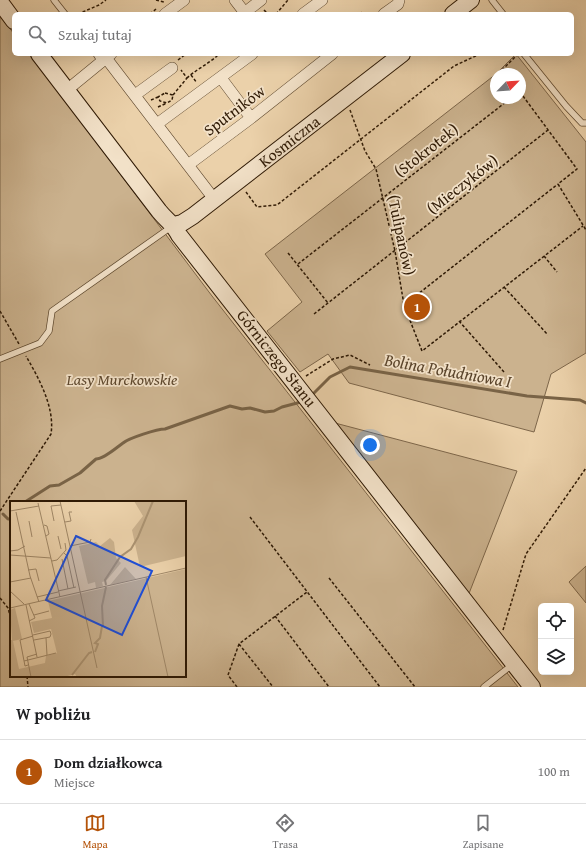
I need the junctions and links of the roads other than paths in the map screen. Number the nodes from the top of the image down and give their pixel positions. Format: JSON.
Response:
{"nodes":[{"id":1,"x":54,"y":0,"type":"edge"},
{"id":2,"x":184,"y":0,"type":"edge"},
{"id":3,"x":235,"y":0,"type":"edge"},
{"id":4,"x":261,"y":0,"type":"edge"},
{"id":5,"x":322,"y":0,"type":"edge"},
{"id":6,"x":399,"y":0,"type":"edge"},
{"id":7,"x":471,"y":0,"type":"edge"},
{"id":8,"x":492,"y":0,"type":"edge"},
{"id":9,"x":0,"y":2,"type":"edge"},
{"id":10,"x":63,"y":12,"type":"edge"},
{"id":11,"x":168,"y":12,"type":"edge"},
{"id":12,"x":243,"y":12,"type":"edge"},
{"id":13,"x":245,"y":12,"type":"edge"},
{"id":14,"x":306,"y":12,"type":"edge"},
{"id":15,"x":387,"y":12,"type":"edge"},
{"id":16,"x":456,"y":12,"type":"edge"},
{"id":17,"x":501,"y":12,"type":"edge"},
{"id":18,"x":12,"y":18,"type":"edge"},
{"id":19,"x":41,"y":56,"type":"edge"},
{"id":20,"x":249,"y":56,"type":"edge"},
{"id":21,"x":330,"y":56,"type":"edge"},
{"id":22,"x":399,"y":56,"type":"edge"},
{"id":23,"x":526,"y":56,"type":"edge"},
{"id":24,"x":104,"y":57,"type":"edge"},
{"id":25,"x":172,"y":68,"type":"dead end"},
{"id":26,"x":221,"y":78,"type":"junction"},
{"id":27,"x":67,"y":90,"type":"junction"},
{"id":28,"x":135,"y":95,"type":"junction"},
{"id":29,"x":251,"y":118,"type":"junction"},
{"id":30,"x":586,"y":123,"type":"edge"},
{"id":31,"x":156,"y":124,"type":"junction"},
{"id":32,"x":188,"y":165,"type":"junction"},
{"id":33,"x":214,"y":199,"type":"junction"},
{"id":34,"x":174,"y":225,"type":"junction"},
{"id":35,"x":0,"y":359,"type":"edge"},
{"id":36,"x":514,"y":664,"type":"junction"},
{"id":37,"x":484,"y":687,"type":"edge"},
{"id":38,"x":532,"y":687,"type":"edge"}],
"edges":[{"from":1,"to":10,"type":"lane"},
{"from":2,"to":11,"type":"street"},
{"from":3,"to":12,"type":"street"},
{"from":4,"to":13,"type":"street"},
{"from":5,"to":14,"type":"street"},
{"from":6,"to":15,"type":"street"},
{"from":7,"to":16,"type":"street"},
{"from":8,"to":17,"type":"lane"},
{"from":9,"to":18,"type":"street"},
{"from":19,"to":27,"type":"street","name":"Górniczego Stanu"},
{"from":20,"to":26,"type":"street"},
{"from":21,"to":29,"type":"street","name":"Sputników"},
{"from":22,"to":33,"type":"street","name":"Kosmiczna"},
{"from":23,"to":30,"type":"lane"},
{"from":24,"to":27,"type":"street"},
{"from":24,"to":28,"type":"street"},
{"from":25,"to":28,"type":"street"},
{"from":26,"to":29,"type":"street"},
{"from":26,"to":31,"type":"street"},
{"from":27,"to":34,"type":"street","name":"Górniczego Stanu"},
{"from":28,"to":31,"type":"street"},
{"from":29,"to":32,"type":"street","name":"Sputników"},
{"from":31,"to":32,"type":"street"},
{"from":32,"to":33,"type":"street"},
{"from":33,"to":34,"type":"street","name":"Kosmiczna"},
{"from":34,"to":35,"type":"lane"},
{"from":34,"to":36,"type":"street","name":"Górniczego Stanu"},
{"from":36,"to":37,"type":"lane"},
{"from":36,"to":38,"type":"street","name":"Górniczego Stanu"}]}
